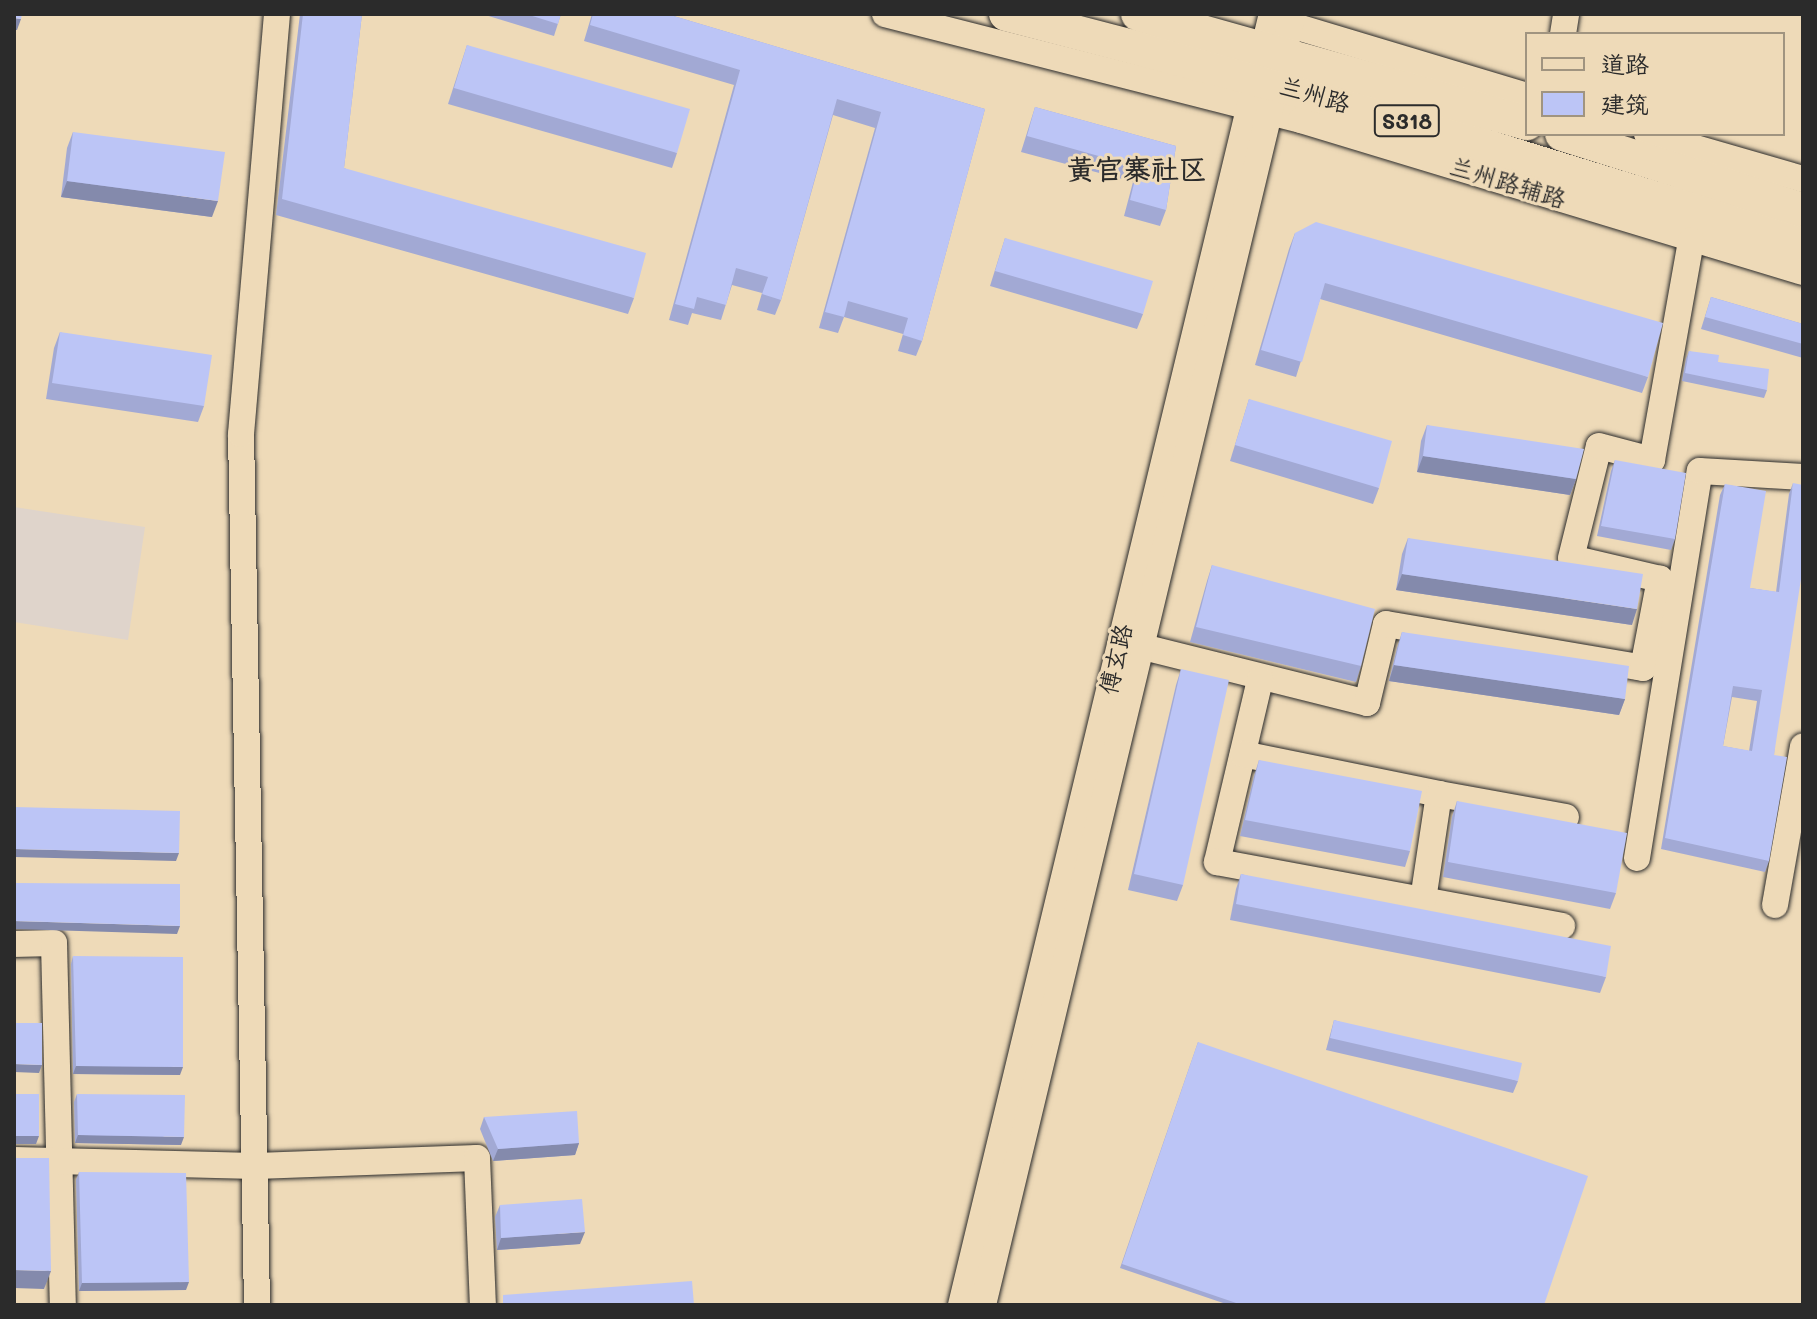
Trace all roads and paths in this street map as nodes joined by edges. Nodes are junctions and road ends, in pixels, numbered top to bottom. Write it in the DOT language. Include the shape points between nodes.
graph roads {
  1 [pos="277,14"];
  2 [pos="885,14"];
  3 [pos="1006,14"];
  4 [pos="1138,14"];
  5 [pos="1270,51"];
  6 [pos="1525,96"];
  7 [pos="1525,122"];
  8 [pos="1568,136"];
  9 [pos="1654,136"];
  10 [pos="1803,179"];
  11 [pos="1803,210"];
  12 [pos="1691,240"];
  13 [pos="1803,244"];
  14 [pos="1803,272"];
  15 [pos="1803,477"];
  16 [pos="1139,646"];
  17 [pos="1260,680"];
  18 [pos="1803,746"];
  19 [pos="1243,754"];
  20 [pos="1439,794"];
  21 [pos="1566,817"];
  22 [pos="1637,858"];
  23 [pos="1423,900"];
  24 [pos="1775,905"];
  25 [pos="1562,926"];
  26 [pos="14,944"];
  27 [pos="14,1160"];
  28 [pos="60,1160"];
  29 [pos="256,1166"];
  30 [pos="63,1305"];
  31 [pos="257,1305"];
  32 [pos="483,1305"];
  33 [pos="961,1305"];
  34 [pos="983,1305"];
  1 -- 29 [label="street" via="241,434"];
  2 -- 5 [label="street, 兰州路辅路"];
  3 -- 5 [label="main road, 兰州路 / S318"];
  4 -- 5 [label="main road, 兰州路 / S318"];
  5 -- 6 [label="street, 兰州路辅路"];
  5 -- 7 [label="main road, 兰州路 / S318"];
  5 -- 12 [label="street, 兰州路辅路"];
  5 -- 13 [label="main road, 兰州路 / S318"];
  5 -- 16 [label="street, 傅玄路"];
  5 -- 33 [label="street, 傅玄路"];
  8 -- 11 [label="main road"];
  9 -- 10 [label="street"];
  12 -- 14 [label="street, 兰州路辅路"];
  12 -- 17 [label="street" via="1652,460 1599,446 1571,558 1660,579 1643,668 1386,624 1367,703"];
  15 -- 22 [label="street" via="1700,471"];
  16 -- 17 [label="street"];
  16 -- 34 [label="street, 傅玄路"];
  17 -- 19 [label="street"];
  18 -- 24 [label="street"];
  19 -- 20 [label="street"];
  19 -- 23 [label="street" via="1217,862"];
  20 -- 21 [label="street"];
  20 -- 23 [label="street"];
  23 -- 25 [label="street"];
  26 -- 28 [label="street" via="54,943"];
  27 -- 28 [label="street"];
  28 -- 29 [label="street"];
  28 -- 30 [label="street"];
  29 -- 31 [label="street"];
  29 -- 32 [label="street" via="477,1158"];
}
